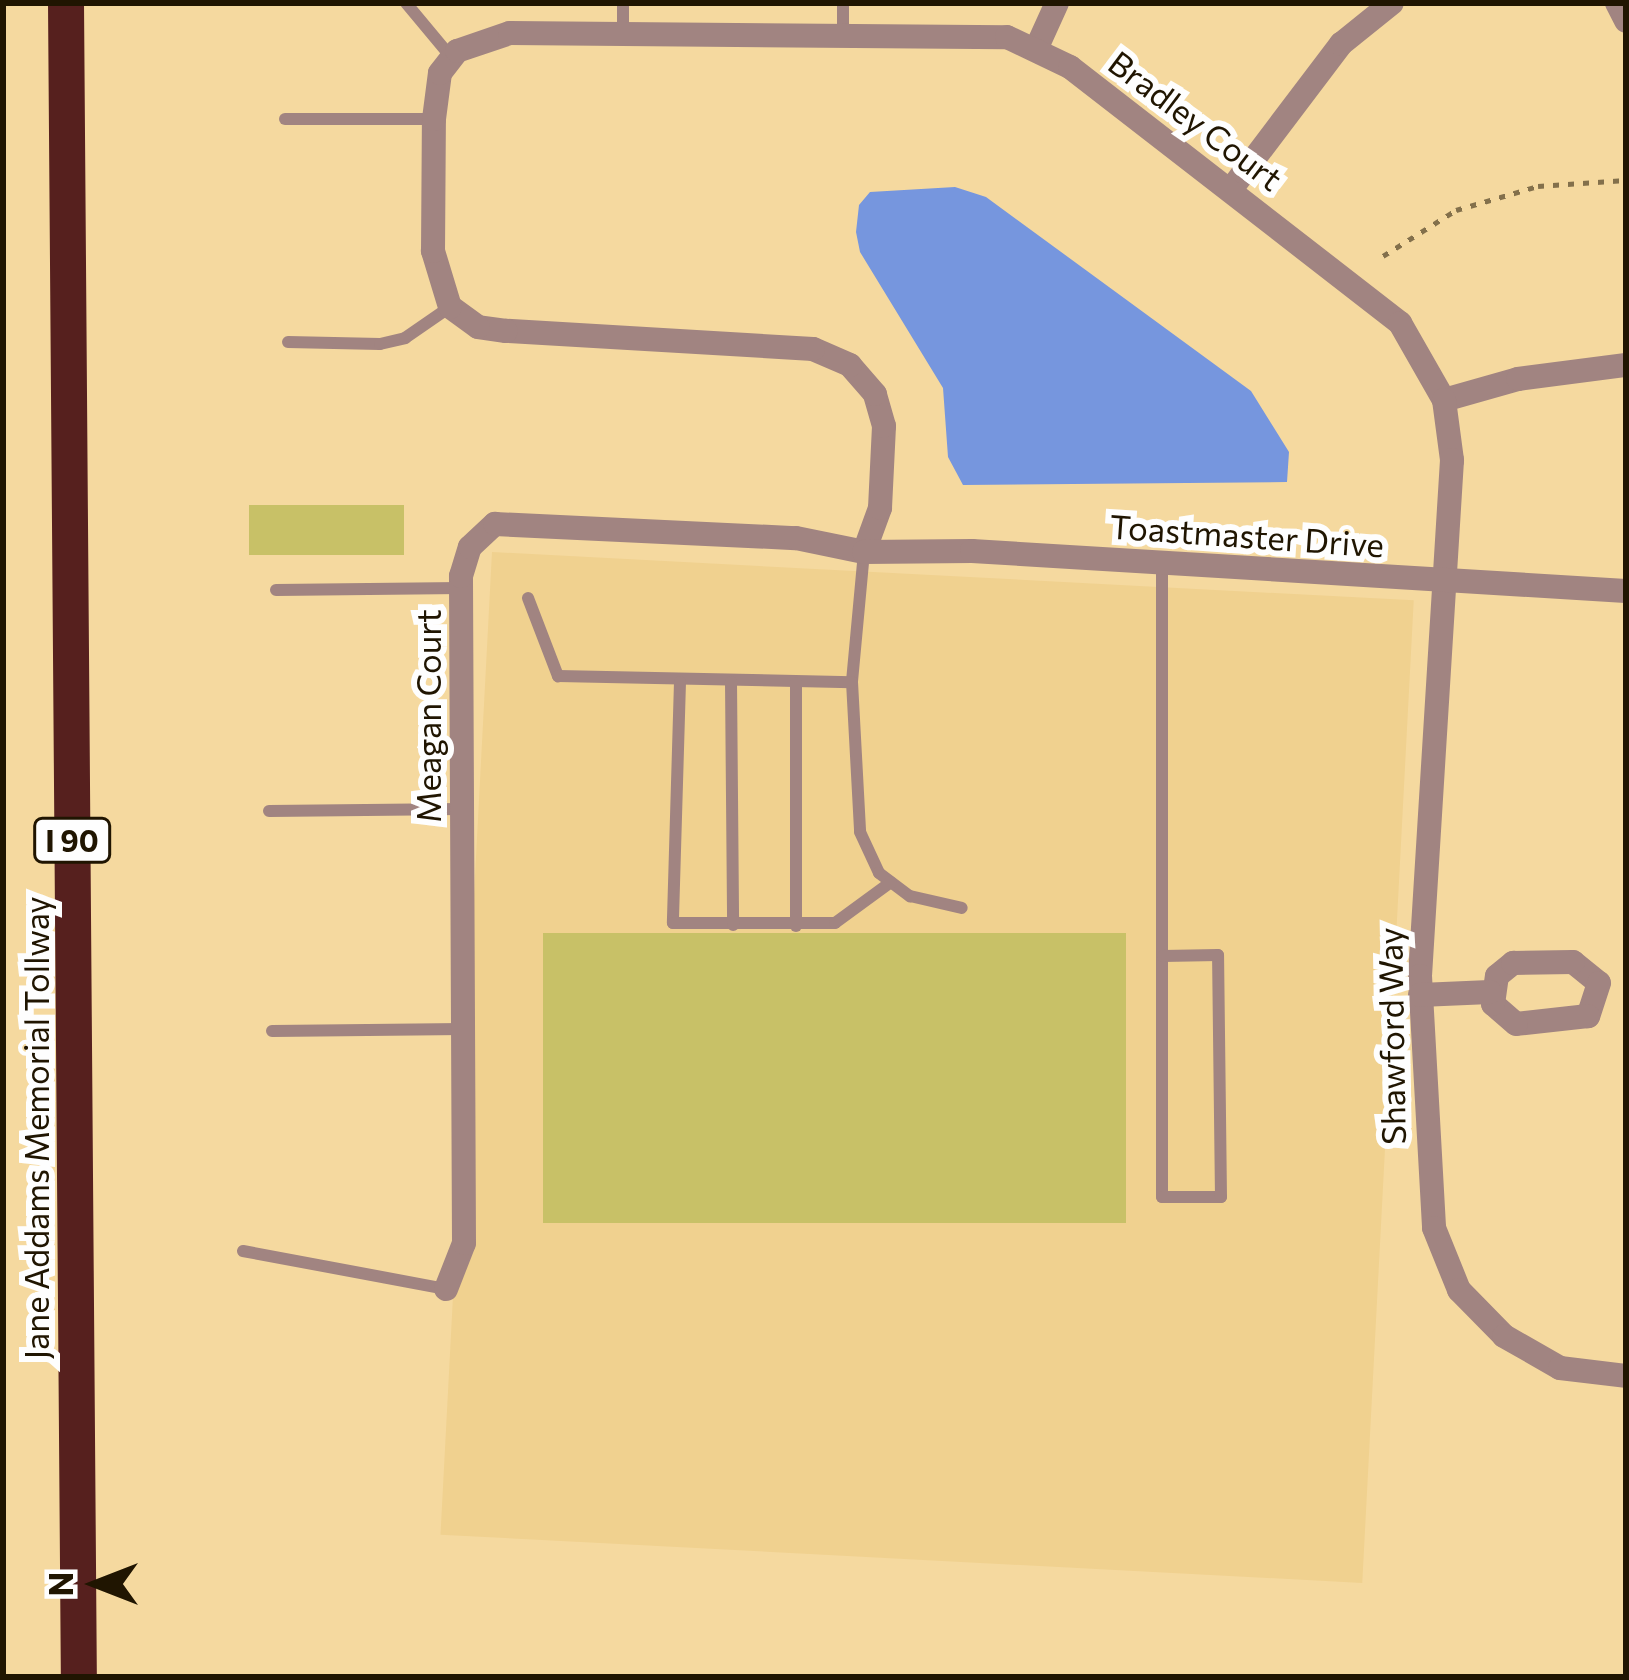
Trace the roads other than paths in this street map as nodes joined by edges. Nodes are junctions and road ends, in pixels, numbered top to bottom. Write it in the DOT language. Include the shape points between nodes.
graph roads {
  1 [pos="66,3"];
  2 [pos="406,3"];
  3 [pos="623,3"];
  4 [pos="843,3"];
  5 [pos="1057,3"];
  6 [pos="1392,3"];
  7 [pos="1617,3"];
  8 [pos="1626,21"];
  9 [pos="623,34"];
  10 [pos="843,34"];
  11 [pos="1037,47"];
  12 [pos="451,57"];
  13 [pos="285,119"];
  14 [pos="434,119"];
  15 [pos="1232,188"];
  16 [pos="450,307"];
  17 [pos="288,342"];
  18 [pos="1626,364"];
  19 [pos="1444,400"];
  20 [pos="864,552"];
  21 [pos="1162,562"];
  22 [pos="1442,580"];
  23 [pos="460,588"];
  24 [pos="276,590"];
  25 [pos="1626,590"];
  26 [pos="528,598"];
  27 [pos="680,682"];
  28 [pos="731,682"];
  29 [pos="852,682"];
  30 [pos="796,683"];
  31 [pos="462,809"];
  32 [pos="269,811"];
  33 [pos="891,882"];
  34 [pos="962,908"];
  35 [pos="733,925"];
  36 [pos="796,926"];
  37 [pos="1163,956"];
  38 [pos="1490,992"];
  39 [pos="1420,995"];
  40 [pos="463,1029"];
  41 [pos="272,1031"];
  42 [pos="243,1251"];
  43 [pos="446,1289"];
  44 [pos="1626,1376"];
  45 [pos="79,1677"];
  1 -- 45 [label="highway, Jane Addams Memorial Tollway / I 90"];
  2 -- 12 [label="lane"];
  3 -- 9 [label="lane"];
  4 -- 10 [label="lane"];
  5 -- 11 [label="street"];
  6 -- 15 [label="street" via="1341,44"];
  7 -- 8 [label="street"];
  9 -- 10 [label="street, Bradley Court"];
  9 -- 12 [label="street, Bradley Court" via="492,35"];
  10 -- 11 [label="street, Bradley Court" via="988,34"];
  11 -- 15 [label="street, Bradley Court"];
  12 -- 14 [label="street" via="440,73"];
  13 -- 14 [label="lane"];
  14 -- 16 [label="street" via="434,250"];
  15 -- 19 [label="street, Bradley Court" via="1400,323"];
  16 -- 17 [label="lane" via="405,338 380,344"];
  16 -- 20 [label="street" via="478,327 506,332 813,349 850,364 875,394 884,426 880,508"];
  18 -- 19 [label="street" via="1518,379"];
  19 -- 22 [label="street, Bradley Court" via="1452,460"];
  20 -- 21 [label="street, Toastmaster Drive"];
  20 -- 23 [label="street, Meagan Court" via="796,538 506,521 470,547"];
  20 -- 29 [label="lane"];
  21 -- 22 [label="street, Toastmaster Drive"];
  21 -- 37 [label="lane"];
  22 -- 25 [label="street, Toastmaster Drive"];
  22 -- 39 [label="street, Shawford Way"];
  23 -- 24 [label="lane"];
  23 -- 31 [label="street, Meagan Court"];
  26 -- 27 [label="lane" via="558,676"];
  27 -- 28 [label="lane"];
  27 -- 35 [label="lane" via="673,923"];
  28 -- 30 [label="lane"];
  28 -- 35 [label="lane"];
  29 -- 30 [label="lane"];
  29 -- 33 [label="lane" via="860,832"];
  30 -- 36 [label="lane"];
  31 -- 32 [label="lane"];
  31 -- 40 [label="street, Meagan Court"];
  33 -- 34 [label="lane" via="910,896"];
  33 -- 36 [label="lane" via="835,923"];
  35 -- 36 [label="lane"];
  37 -- 37 [label="lane" via="1162,1197 1220,1197 1218,956"];
  38 -- 39 [label="street"];
  39 -- 44 [label="street, Shawford Way" via="1428,1200 1459,1290 1560,1368"];
  40 -- 41 [label="lane"];
  40 -- 43 [label="street, Meagan Court" via="464,1243"];
  42 -- 43 [label="lane"];
}
